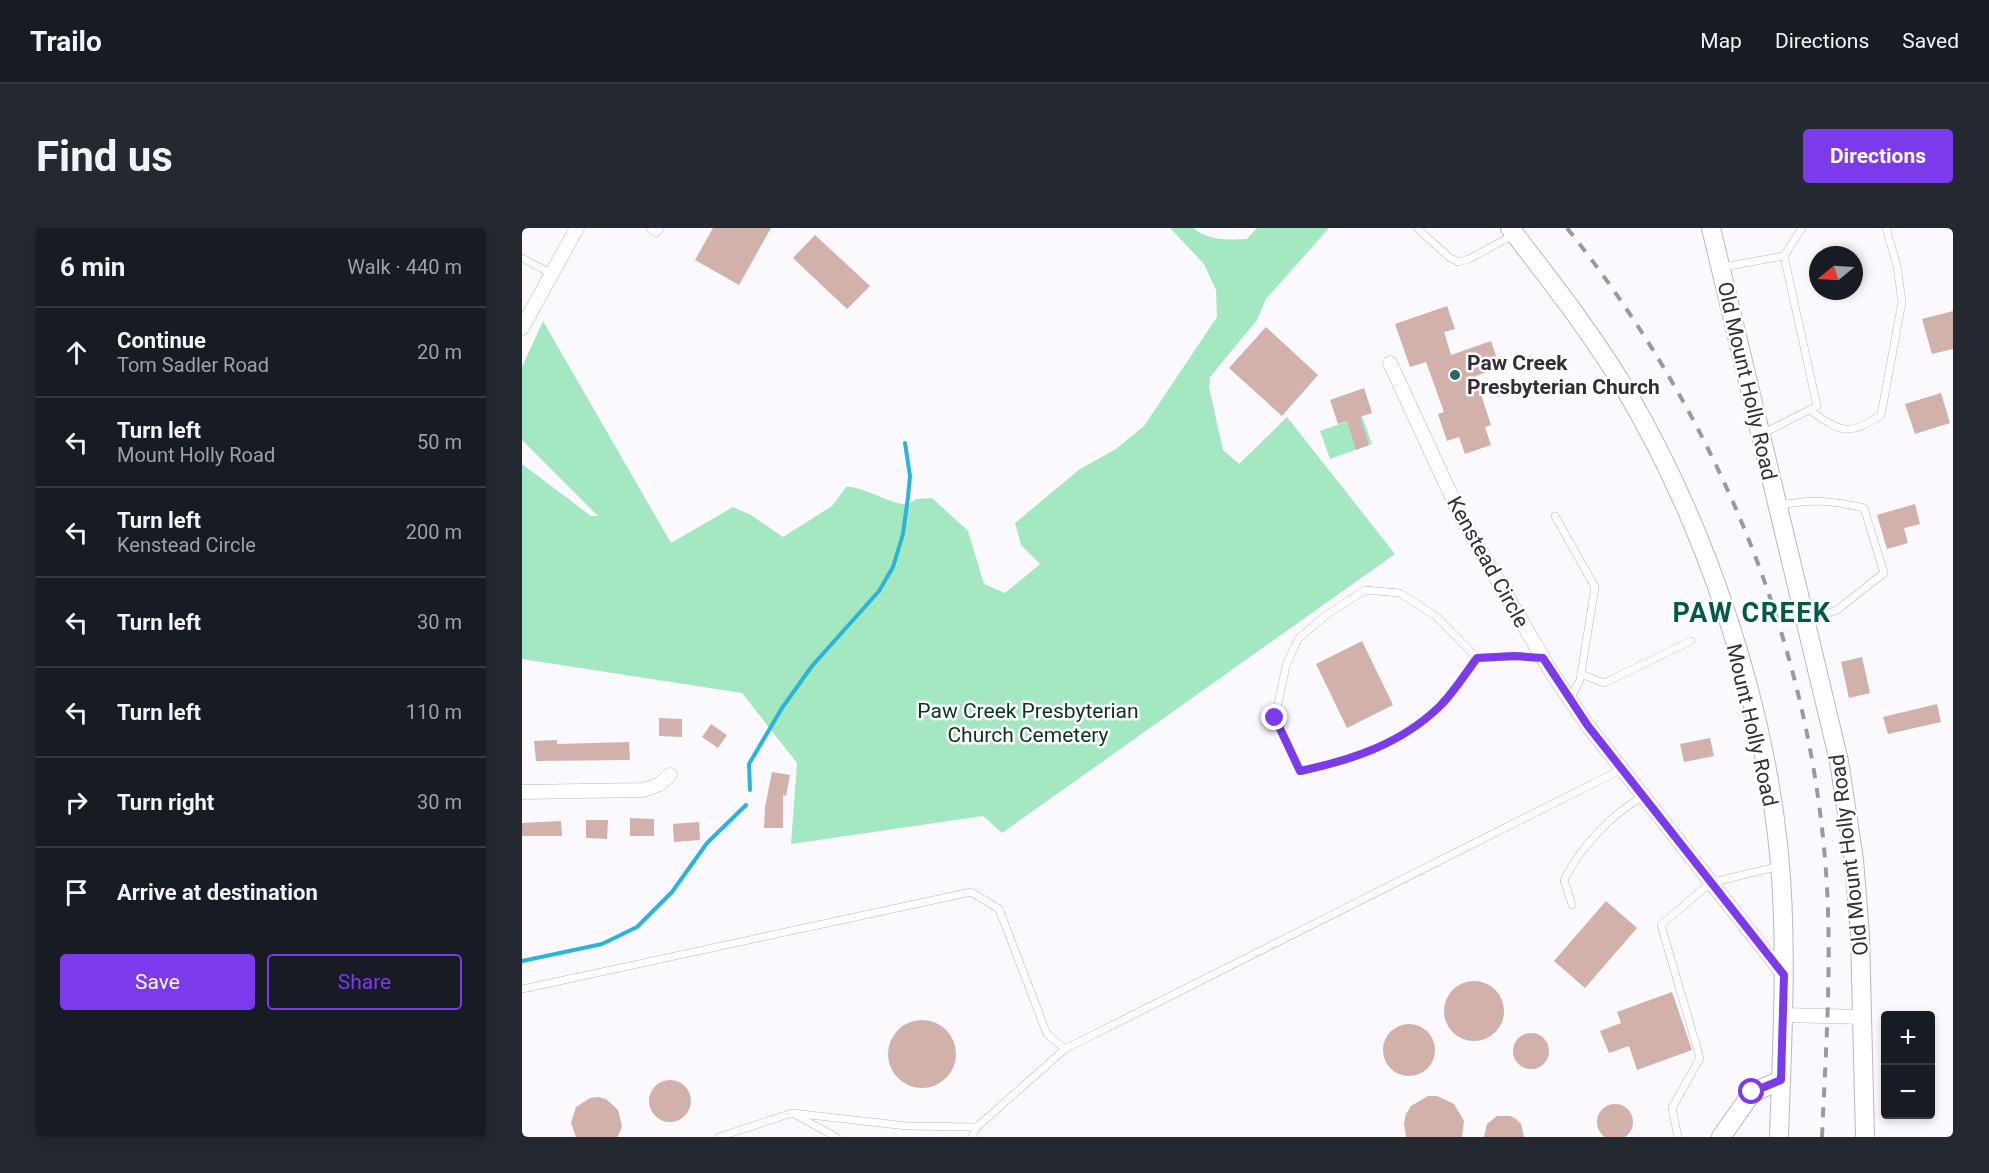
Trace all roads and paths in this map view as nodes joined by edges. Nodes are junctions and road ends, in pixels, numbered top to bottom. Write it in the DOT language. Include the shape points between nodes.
graph roads {
  1 [pos="577,228"];
  2 [pos="650,228"];
  3 [pos="660,228"];
  4 [pos="1417,228"];
  5 [pos="1712,228"];
  6 [pos="1802,228"];
  7 [pos="1886,228"];
  8 [pos="1512,231"];
  9 [pos="1784,256"];
  10 [pos="522,258"];
  11 [pos="1720,267"];
  12 [pos="552,274"];
  13 [pos="522,328"];
  14 [pos="1390,363"];
  15 [pos="1811,411"];
  16 [pos="1760,435"];
  17 [pos="1777,506"];
  18 [pos="1555,516"];
  19 [pos="1806,621"];
  20 [pos="1692,641"];
  21 [pos="1477,658"];
  22 [pos="1543,658"];
  23 [pos="1581,674"];
  24 [pos="1570,700"];
  25 [pos="1622,769"];
  26 [pos="670,775"];
  27 [pos="522,792"];
  28 [pos="1644,796"];
  29 [pos="1780,866"];
  30 [pos="1710,883"];
  31 [pos="1572,905"];
  32 [pos="1784,975"];
  33 [pos="522,989"];
  34 [pos="1783,1015"];
  35 [pos="1864,1017"];
  36 [pos="1065,1049"];
  37 [pos="1781,1080"];
  38 [pos="792,1113"];
  39 [pos="977,1127"];
  40 [pos="719,1137"];
  41 [pos="836,1137"];
  42 [pos="972,1137"];
  43 [pos="1678,1137"];
  44 [pos="1721,1137"];
  45 [pos="1779,1137"];
  46 [pos="1865,1137"];
  1 -- 12 [label="street"];
  2 -- 3 [label="lane" via="656,233"];
  4 -- 8 [label="lane" via="1458,262"];
  5 -- 11 [label="street, Old Mount Holly Road"];
  6 -- 9 [label="lane"];
  7 -- 15 [label="lane" via="1902,302 1881,415 1859,429 1838,430"];
  8 -- 29 [label="street, Mount Holly Road" via="1566,300 1623,386 1668,471 1700,546 1747,686 1765,765"];
  9 -- 11 [label="lane"];
  9 -- 15 [label="lane" via="1817,406"];
  10 -- 12 [label="lane"];
  11 -- 16 [label="street, Old Mount Holly Road"];
  12 -- 13 [label="street"];
  14 -- 22 [label="street, Kenstead Circle" via="1463,521"];
  15 -- 16 [label="lane"];
  16 -- 17 [label="street, Old Mount Holly Road"];
  17 -- 19 [label="street, Old Mount Holly Road"];
  17 -- 19 [label="lane" via="1828,500 1864,508 1884,573 1837,610"];
  18 -- 23 [label="lane" via="1595,587"];
  19 -- 35 [label="street, Old Mount Holly Road" via="1848,813"];
  20 -- 23 [label="lane" via="1604,683"];
  21 -- 21 [label="lane" via="1442,704 1413,730 1348,761 1300,771 1275,718 1286,666 1298,639 1324,616 1365,590 1400,593 1437,617"];
  21 -- 22 [label="lane"];
  22 -- 24 [label="street, Kenstead Circle"];
  23 -- 24 [label="lane"];
  24 -- 25 [label="street, Kenstead Circle"];
  25 -- 28 [label="street, Kenstead Circle"];
  25 -- 36 [label="lane"];
  26 -- 27 [label="street" via="660,784 643,790"];
  28 -- 30 [label="street, Kenstead Circle"];
  28 -- 31 [label="lane" via="1628,805 1572,864 1564,880"];
  29 -- 30 [label="lane"];
  29 -- 32 [label="street, Mount Holly Road"];
  30 -- 32 [label="street, Kenstead Circle"];
  30 -- 43 [label="lane" via="1660,925 1701,1058 1672,1108"];
  32 -- 34 [label="street, Mount Holly Road"];
  33 -- 36 [label="lane" via="971,892 999,909 1047,1034"];
  34 -- 35 [label="street"];
  34 -- 37 [label="street, Mount Holly Road"];
  35 -- 46 [label="street, Old Mount Holly Road"];
  36 -- 39 [label="lane"];
  37 -- 44 [label="street" via="1752,1092"];
  37 -- 45 [label="street, Mount Holly Road"];
  38 -- 39 [label="lane" via="907,1126"];
  38 -- 40 [label="lane"];
  38 -- 41 [label="lane"];
  39 -- 42 [label="lane"];
}
